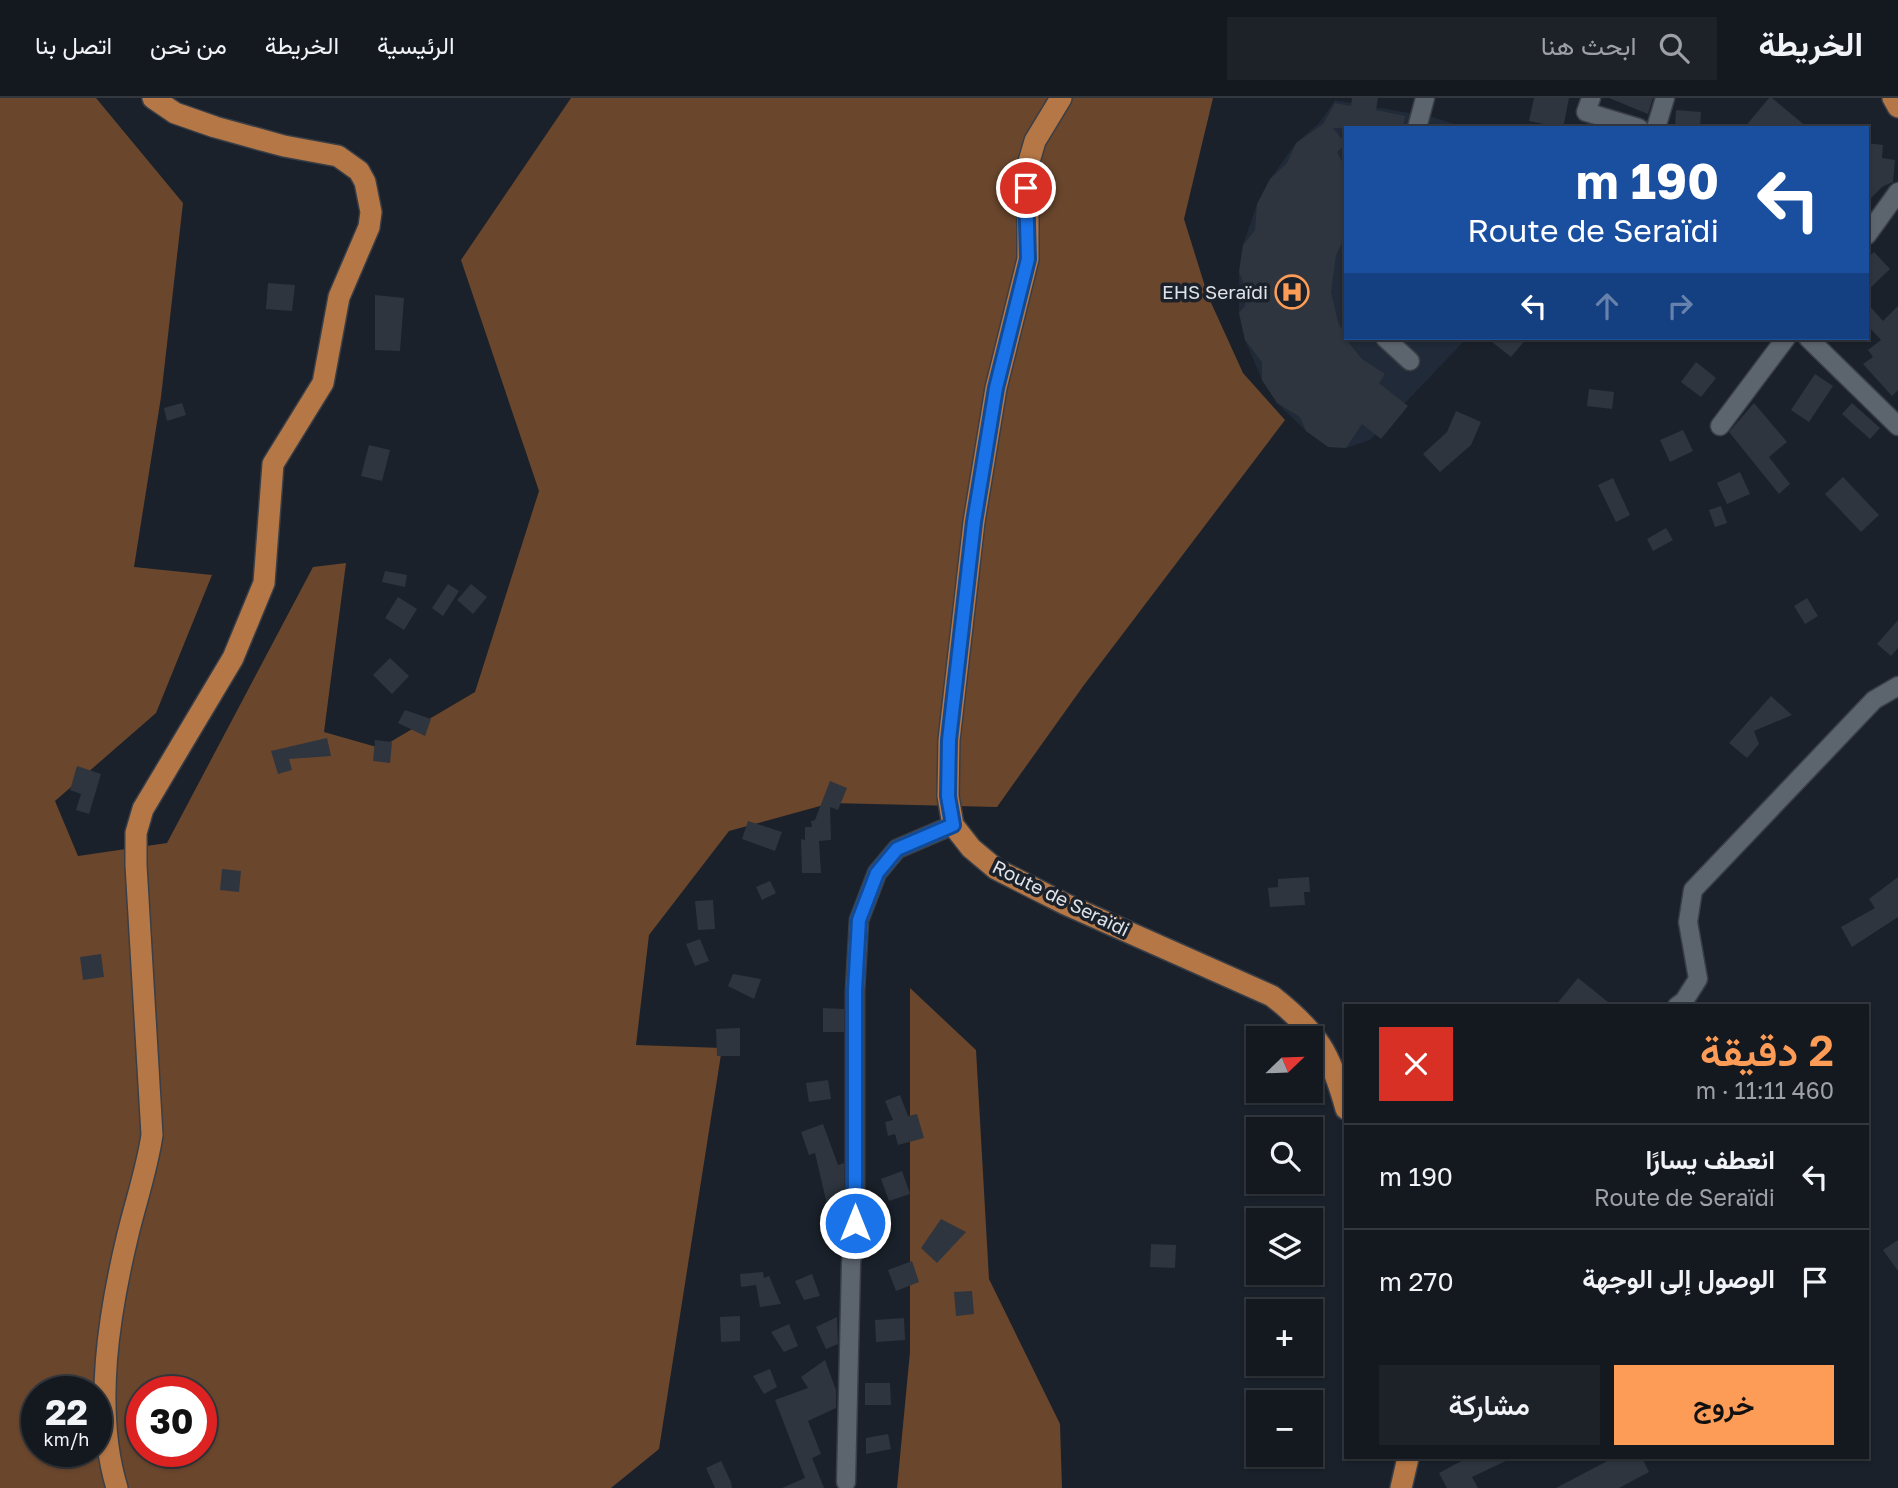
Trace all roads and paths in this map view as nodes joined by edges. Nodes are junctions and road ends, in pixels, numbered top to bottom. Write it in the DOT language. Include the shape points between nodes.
graph roads {
  1 [pos="153,98"];
  2 [pos="1062,98"];
  3 [pos="1665,98"];
  4 [pos="1893,98"];
  5 [pos="1423,102"];
  6 [pos="1898,107"];
  7 [pos="1586,112"];
  8 [pos="1417,126"];
  9 [pos="1632,126"];
  10 [pos="1657,126"];
  11 [pos="1898,192"];
  12 [pos="1869,232"];
  13 [pos="1387,340"];
  14 [pos="1784,340"];
  15 [pos="1810,340"];
  16 [pos="1410,361"];
  17 [pos="1720,426"];
  18 [pos="1898,426"];
  19 [pos="1898,685"];
  20 [pos="953,825"];
  21 [pos="1680,1004"];
  22 [pos="1344,1103"];
  23 [pos="1408,1459"];
  24 [pos="846,1482"];
  25 [pos="117,1488"];
  26 [pos="1401,1488"];
  1 -- 25 [label="main road" via="175,113 215,127 338,156 359,171 371,212 339,297 323,383 273,464 266,571 260,594 233,658 139,821 136,865 152,1135 114,1300 106,1383 108,1441"];
  2 -- 20 [label="main road" via="1035,141 1028,165 1028,259 996,388 974,522 949,740 948,796"];
  3 -- 10 [label="street"];
  4 -- 6 [label="main road"];
  5 -- 8 [label="street"];
  7 -- 9 [label="street"];
  11 -- 12 [label="street"];
  13 -- 16 [label="street"];
  14 -- 17 [label="street"];
  15 -- 18 [label="street"];
  19 -- 21 [label="street" via="1874,700 1693,890 1688,922 1698,979"];
  20 -- 22 [label="main road, Route de Seraïdi" via="996,869 1272,996 1318,1038"];
  20 -- 24 [label="street" via="897,849 877,873 859,920"];
  23 -- 26 [label="main road"];
}
